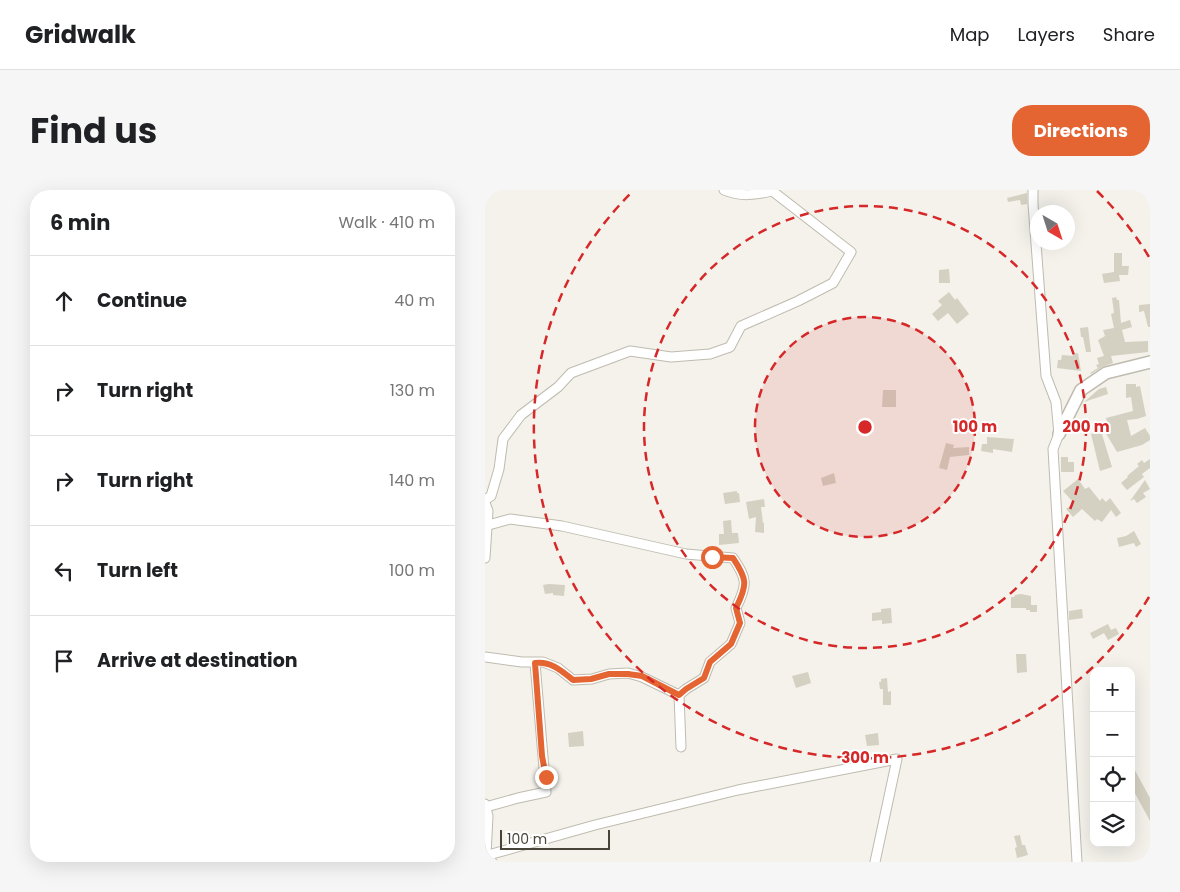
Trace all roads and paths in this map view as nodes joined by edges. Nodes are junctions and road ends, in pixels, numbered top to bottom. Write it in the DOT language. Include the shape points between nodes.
graph roads {
  1 [pos="724,190"];
  2 [pos="1033,190"];
  3 [pos="772,191"];
  4 [pos="1150,362"];
  5 [pos="1059,434"];
  6 [pos="485,501"];
  7 [pos="486,526"];
  8 [pos="485,558"];
  9 [pos="485,657"];
  10 [pos="535,663"];
  11 [pos="679,695"];
  12 [pos="681,747"];
  13 [pos="485,805"];
  14 [pos="488,858"];
  15 [pos="875,862"];
  16 [pos="1077,862"];
  1 -- 3 [label="street" via="738,195"];
  2 -- 5 [label="street" via="1046,376 1056,402"];
  3 -- 6 [label="street" via="851,252 833,283 741,326 730,347 710,354 671,357 630,351 571,373 521,415 503,439 499,469 491,496"];
  4 -- 5 [label="street" via="1106,373 1081,390"];
  5 -- 16 [label="street" via="1053,449"];
  6 -- 7 [label="street" via="488,511"];
  7 -- 8 [label="street"];
  7 -- 11 [label="street" via="509,519 518,520 562,526 686,554 733,558 744,574 744,592 736,608 740,623 731,644 710,662 704,678"];
  9 -- 10 [label="street"];
  10 -- 11 [label="street" via="543,662 558,668 573,680 609,674 642,676"];
  10 -- 13 [label="street" via="546,792"];
  11 -- 12 [label="street"];
  13 -- 14 [label="street"];
  14 -- 15 [label="street" via="595,826 738,790 897,759"];
}
